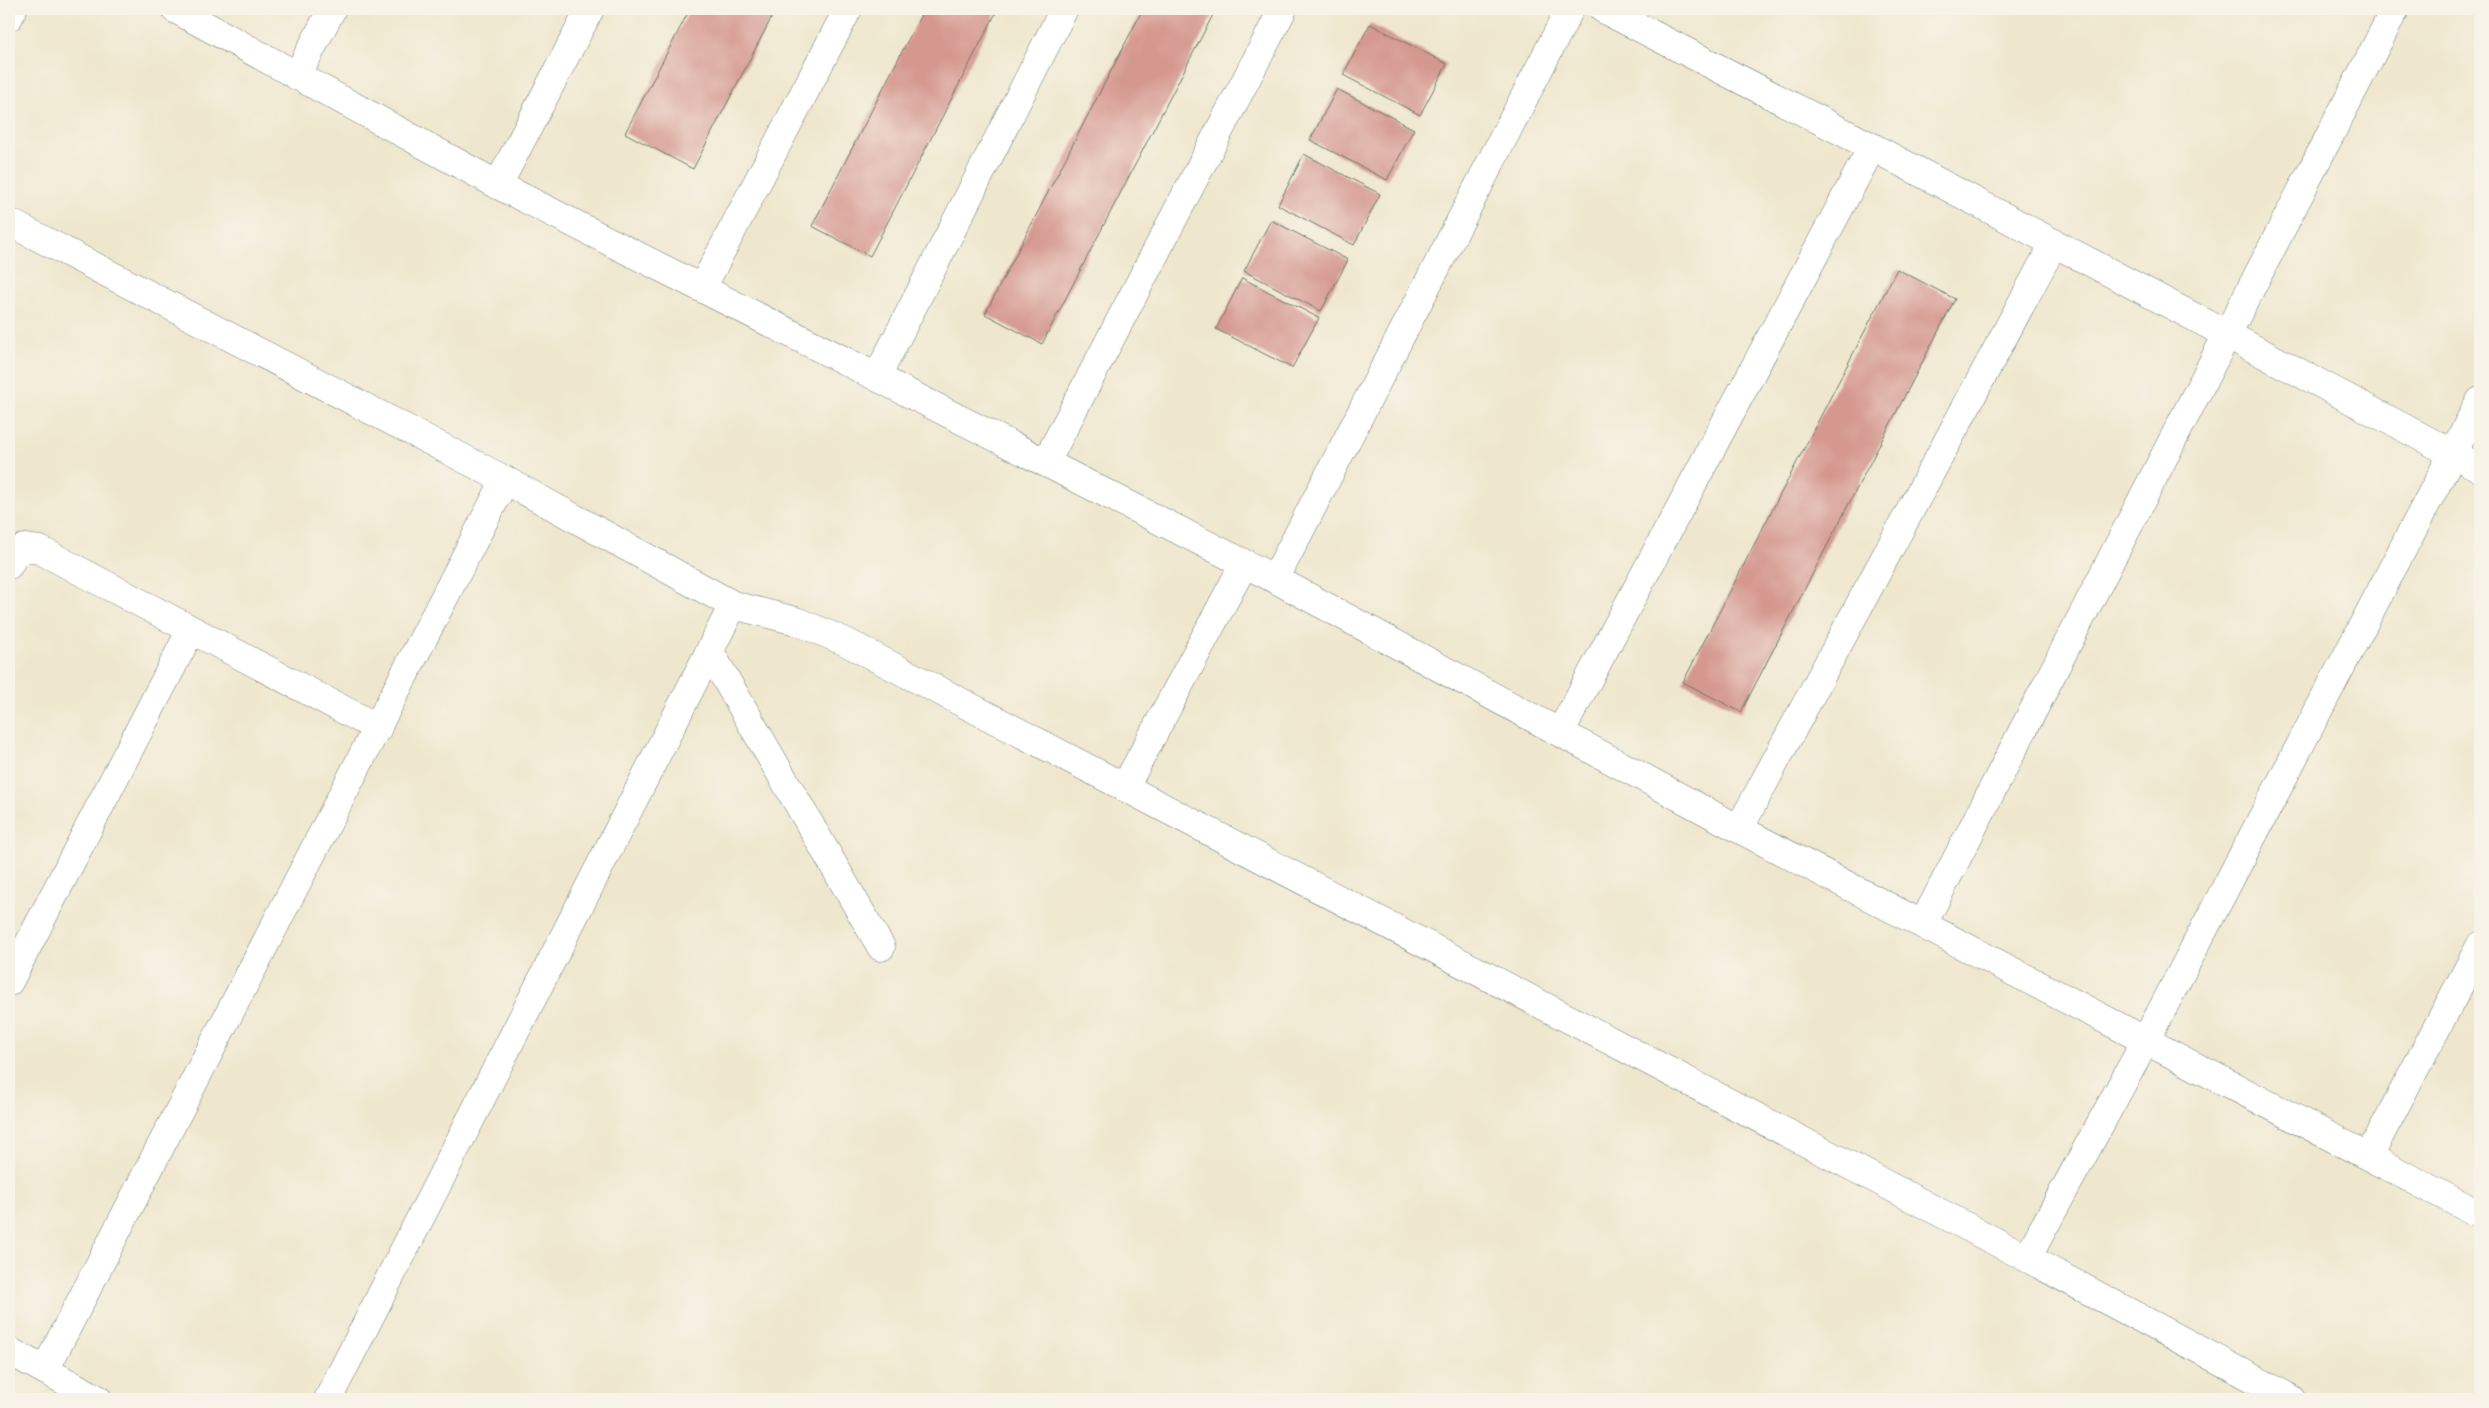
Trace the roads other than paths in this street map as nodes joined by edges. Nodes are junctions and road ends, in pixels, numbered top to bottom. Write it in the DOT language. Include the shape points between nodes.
graph roads {
  1 [pos="13,9"];
  2 [pos="175,9"];
  3 [pos="332,9"];
  4 [pos="590,9"];
  5 [pos="848,9"];
  6 [pos="1064,9"];
  7 [pos="1282,9"];
  8 [pos="1570,9"];
  9 [pos="1603,9"];
  10 [pos="2395,9"];
  11 [pos="9,17"];
  12 [pos="297,76"];
  13 [pos="1872,147"];
  14 [pos="498,185"];
  15 [pos="9,222"];
  16 [pos="2054,243"];
  17 [pos="702,288"];
  18 [pos="2227,334"];
  19 [pos="878,377"];
  20 [pos="2480,401"];
  21 [pos="2453,454"];
  22 [pos="1046,462"];
  23 [pos="2480,468"];
  24 [pos="505,480"];
  25 [pos="1244,564"];
  26 [pos="9,565"];
  27 [pos="1276,579"];
  28 [pos="733,605"];
  29 [pos="191,630"];
  30 [pos="710,652"];
  31 [pos="378,728"];
  32 [pos="1560,733"];
  33 [pos="1124,788"];
  34 [pos="1739,829"];
  35 [pos="1923,924"];
  36 [pos="2480,946"];
  37 [pos="881,947"];
  38 [pos="9,982"];
  39 [pos="2145,1042"];
  40 [pos="2369,1156"];
  41 [pos="2473,1211"];
  42 [pos="2027,1258"];
  43 [pos="9,1351"];
  44 [pos="45,1370"];
  45 [pos="98,1399"];
  46 [pos="328,1399"];
  47 [pos="2292,1399"];
  1 -- 11 [label="street"];
  2 -- 12 [label="street"];
  3 -- 12 [label="street"];
  4 -- 14 [label="street"];
  5 -- 17 [label="street"];
  6 -- 19 [label="street"];
  7 -- 22 [label="street"];
  8 -- 27 [label="street"];
  9 -- 13 [label="street"];
  10 -- 18 [label="street"];
  12 -- 14 [label="street"];
  13 -- 16 [label="street"];
  13 -- 32 [label="street"];
  14 -- 17 [label="street"];
  15 -- 24 [label="street"];
  16 -- 18 [label="street"];
  16 -- 34 [label="street"];
  17 -- 19 [label="street"];
  18 -- 21 [label="street"];
  18 -- 35 [label="street"];
  19 -- 22 [label="street"];
  20 -- 21 [label="street"];
  21 -- 23 [label="street"];
  21 -- 39 [label="street"];
  22 -- 25 [label="street"];
  24 -- 28 [label="street"];
  24 -- 31 [label="street"];
  25 -- 27 [label="street"];
  25 -- 33 [label="street"];
  26 -- 29 [label="street" via="24,548 40,550"];
  27 -- 32 [label="street"];
  28 -- 30 [label="street"];
  28 -- 33 [label="street" via="796,621 846,642"];
  29 -- 31 [label="street"];
  29 -- 38 [label="street"];
  30 -- 37 [label="street"];
  30 -- 46 [label="street"];
  31 -- 44 [label="street"];
  32 -- 34 [label="street"];
  33 -- 42 [label="street"];
  34 -- 35 [label="street"];
  35 -- 39 [label="street"];
  36 -- 40 [label="street"];
  39 -- 40 [label="street"];
  39 -- 42 [label="street"];
  40 -- 41 [label="street"];
  42 -- 47 [label="street"];
  43 -- 44 [label="street"];
  44 -- 45 [label="street"];
}
